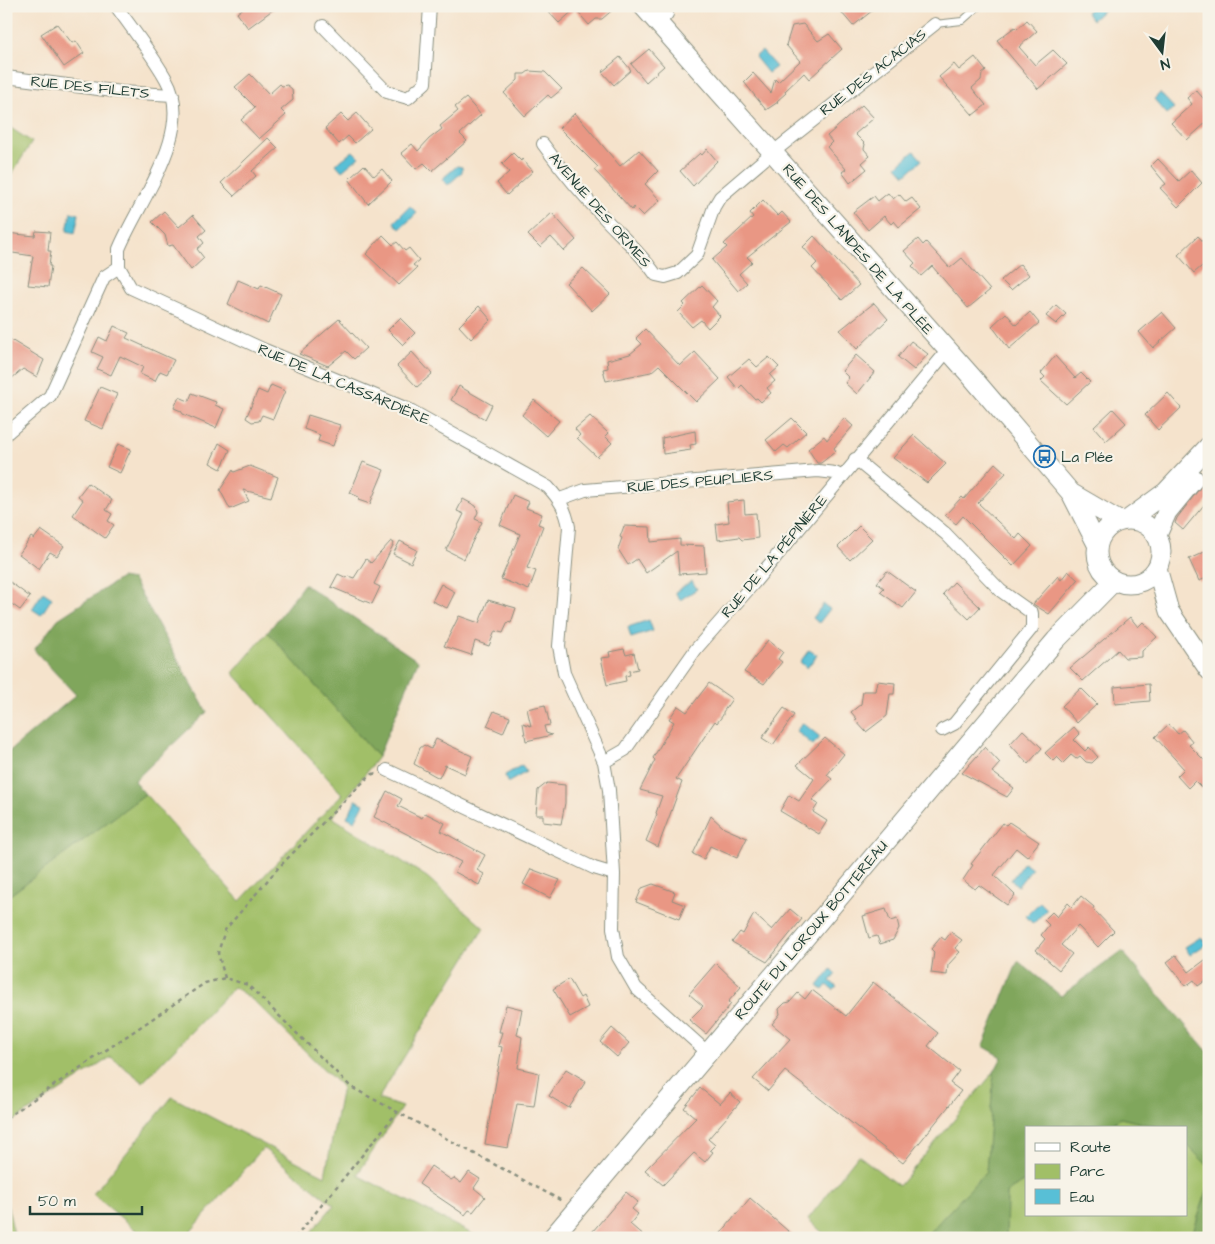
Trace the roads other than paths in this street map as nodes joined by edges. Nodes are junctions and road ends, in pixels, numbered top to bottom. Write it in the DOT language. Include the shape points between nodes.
graph roads {
  1 [pos="116,6"];
  2 [pos="430,6"];
  3 [pos="643,6"];
  4 [pos="668,6"];
  5 [pos="979,6"];
  6 [pos="658,24"];
  7 [pos="935,24"];
  8 [pos="323,26"];
  9 [pos="6,77"];
  10 [pos="173,95"];
  11 [pos="544,144"];
  12 [pos="773,152"];
  13 [pos="119,268"];
  14 [pos="948,350"];
  15 [pos="6,434"];
  16 [pos="1209,446"];
  17 [pos="855,459"];
  18 [pos="1209,462"];
  19 [pos="841,476"];
  20 [pos="1071,493"];
  21 [pos="560,499"];
  22 [pos="1124,520"];
  23 [pos="1157,535"];
  24 [pos="1097,544"];
  25 [pos="1157,568"];
  26 [pos="1108,577"];
  27 [pos="1136,583"];
  28 [pos="1170,611"];
  29 [pos="1209,670"];
  30 [pos="942,730"];
  31 [pos="604,762"];
  32 [pos="387,770"];
  33 [pos="614,874"];
  34 [pos="707,1052"];
  35 [pos="552,1238"];
  1 -- 10 [label="street" via="167,80"];
  2 -- 8 [label="street" via="425,82 408,98 387,92"];
  3 -- 6 [label="main road, RUE DES LANDES DE LA PLÉE"];
  4 -- 6 [label="street" via="667,14"];
  5 -- 7 [label="lane, RUE DES ACACIAS" via="962,21"];
  6 -- 12 [label="main road, RUE DES LANDES DE LA PLÉE"];
  7 -- 12 [label="street, RUE DES ACACIAS"];
  9 -- 10 [label="street, RUE DES FILETS" via="121,92"];
  10 -- 13 [label="street" via="176,117 172,142 122,241"];
  11 -- 12 [label="street, AVENUE DES ORMES" via="556,162 656,275 665,277 678,273 697,255 720,197"];
  12 -- 14 [label="main road, RUE DES LANDES DE LA PLÉE"];
  13 -- 15 [label="street" via="104,276 50,396"];
  13 -- 21 [label="street, RUE DE LA CASSARDIÈRE" via="132,288 143,295 410,410 548,487"];
  14 -- 17 [label="street, RUE DE LA PÉPINIÈRE"];
  14 -- 20 [label="main road, RUE DES LANDES DE LA PLÉE"];
  16 -- 22 [label="main road" via="1166,492"];
  17 -- 19 [label="street, RUE DE LA PÉPINIÈRE"];
  17 -- 30 [label="street" via="946,534 1001,591 1032,613 1032,628 954,724"];
  18 -- 23 [label="main road" via="1167,512"];
  19 -- 21 [label="street, RUE DES PEUPLIERS" via="818,471 585,490"];
  19 -- 31 [label="street, RUE DE LA PÉPINIÈRE" via="696,649 625,750"];
  20 -- 22 [label="main road, RUE DES LANDES DE LA PLÉE"];
  20 -- 24 [label="main road, RUE DES LANDES DE LA PLÉE"];
  21 -- 31 [label="street" via="569,528 559,646 564,673"];
  22 -- 23 [label="main road" via="1140,521"];
  22 -- 24 [label="main road" via="1106,530"];
  23 -- 25 [label="main road" via="1161,552"];
  24 -- 26 [label="main road" via="1098,564"];
  25 -- 27 [label="main road" via="1150,578"];
  25 -- 28 [label="main road"];
  26 -- 27 [label="main road" via="1126,585"];
  26 -- 34 [label="main road, ROUTE DU LOROUX BOTTEREAU"];
  27 -- 28 [label="main road"];
  28 -- 29 [label="main road"];
  31 -- 33 [label="street"];
  32 -- 33 [label="street" via="594,868"];
  33 -- 34 [label="street" via="613,928 618,957 626,973 636,988"];
  34 -- 35 [label="main road, ROUTE DU LOROUX BOTTEREAU"];
}
